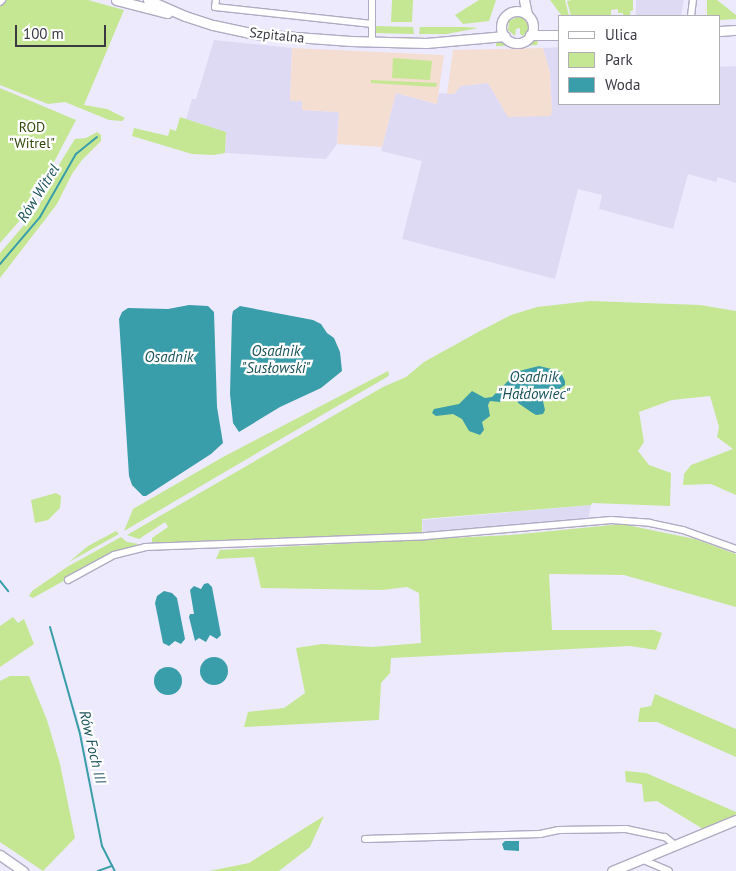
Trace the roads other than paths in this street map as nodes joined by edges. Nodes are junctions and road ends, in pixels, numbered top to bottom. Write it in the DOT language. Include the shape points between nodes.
graph roads {
  1 [pos="116,0"];
  2 [pos="148,0"];
  3 [pos="216,0"];
  4 [pos="372,0"];
  5 [pos="518,0"];
  6 [pos="524,0"];
  7 [pos="694,0"];
  8 [pos="137,3"];
  9 [pos="511,12"];
  10 [pos="527,14"];
  11 [pos="691,15"];
  12 [pos="184,16"];
  13 [pos="502,23"];
  14 [pos="532,23"];
  15 [pos="372,24"];
  16 [pos="736,30"];
  17 [pos="721,31"];
  18 [pos="530,35"];
  19 [pos="558,35"];
  20 [pos="505,36"];
  21 [pos="476,38"];
  22 [pos="372,42"];
  23 [pos="736,549"];
  24 [pos="68,580"];
  25 [pos="736,820"];
  26 [pos="365,838"];
  27 [pos="675,845"];
  28 [pos="0,855"];
  29 [pos="641,859"];
  30 [pos="23,871"];
  31 [pos="612,871"];
  32 [pos="669,871"];
  1 -- 8 [label="street, Szpitalna"];
  2 -- 12 [label="street, Szpitalna"];
  3 -- 15 [label="street" via="215,7"];
  4 -- 15 [label="street"];
  5 -- 9 [label="street"];
  6 -- 10 [label="street"];
  7 -- 11 [label="street"];
  8 -- 12 [label="street, Szpitalna"];
  9 -- 10 [label="street"];
  9 -- 13 [label="street"];
  10 -- 14 [label="street"];
  12 -- 22 [label="street, Szpitalna" via="255,34"];
  13 -- 20 [label="street"];
  13 -- 21 [label="street, Szpitalna"];
  14 -- 18 [label="street"];
  14 -- 19 [label="street"];
  15 -- 22 [label="street"];
  16 -- 17 [label="street"];
  18 -- 19 [label="street"];
  18 -- 20 [label="street" via="520,42"];
  20 -- 21 [label="street, Szpitalna"];
  21 -- 22 [label="street, Szpitalna" via="438,43"];
  23 -- 24 [label="street" via="683,530 611,520 426,536 145,548 114,555"];
  25 -- 27 [label="street"];
  26 -- 27 [label="street" via="531,835 559,830 626,829 664,838"];
  27 -- 29 [label="street"];
  28 -- 30 [label="street"];
  29 -- 31 [label="street"];
  29 -- 32 [label="street"];
}
